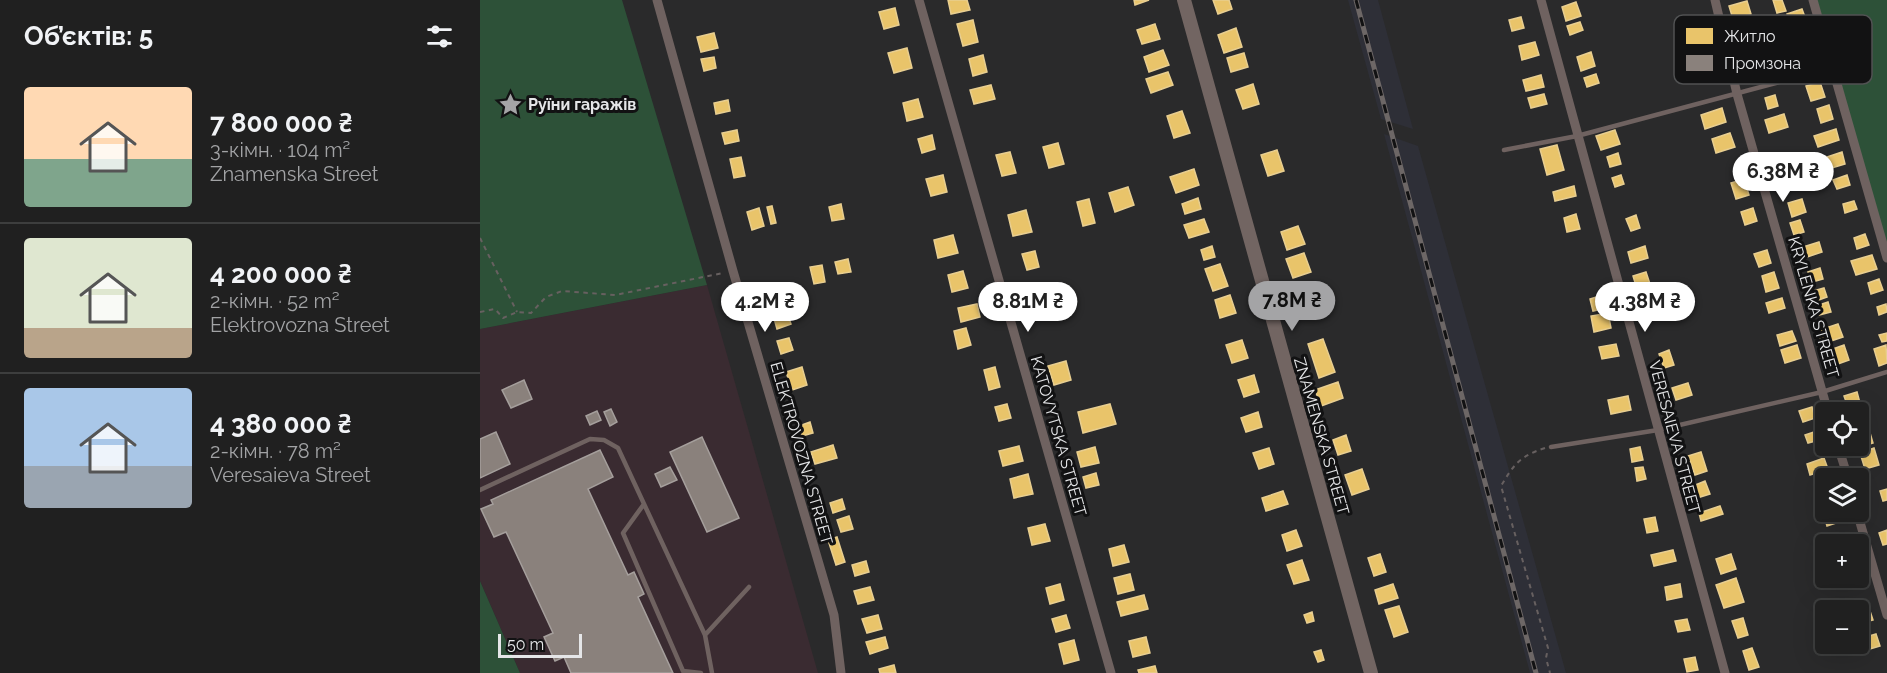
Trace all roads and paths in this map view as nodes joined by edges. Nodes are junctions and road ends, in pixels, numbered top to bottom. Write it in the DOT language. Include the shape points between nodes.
graph roads {
  1 [pos="657,0"];
  2 [pos="919,0"];
  3 [pos="1184,0"];
  4 [pos="1541,0"];
  5 [pos="1715,0"];
  6 [pos="1813,0"];
  7 [pos="1719,15"];
  8 [pos="1817,15"];
  9 [pos="1735,84"];
  10 [pos="1774,84"];
  11 [pos="1837,84"];
  12 [pos="1737,94"];
  13 [pos="1577,136"];
  14 [pos="1504,150"];
  15 [pos="480,238"];
  16 [pos="1887,258"];
  17 [pos="733,271"];
  18 [pos="480,312"];
  19 [pos="517,312"];
  20 [pos="1887,372"];
  21 [pos="1822,392"];
  22 [pos="1825,402"];
  23 [pos="1658,430"];
  24 [pos="1551,447"];
  25 [pos="480,490"];
  26 [pos="644,504"];
  27 [pos="1860,522"];
  28 [pos="749,587"];
  29 [pos="1887,615"];
  30 [pos="705,635"];
  31 [pos="701,673"];
  32 [pos="712,673"];
  33 [pos="841,673"];
  34 [pos="1111,673"];
  35 [pos="1371,673"];
  36 [pos="1550,673"];
  37 [pos="1725,673"];
  1 -- 17 [label="street, ELEKTROVOZNA STREET"];
  2 -- 34 [label="street, KATOVYTSKA STREET"];
  3 -- 35 [label="main road, ZNAMENSKA STREET"];
  4 -- 13 [label="street, VERESAIEVA STREET"];
  5 -- 7 [label="street, KRYLENKA STREET"];
  6 -- 8 [label="street"];
  9 -- 12 [label="street, KRYLENKA STREET"];
  10 -- 12 [label="lane"];
  11 -- 16 [label="street"];
  12 -- 13 [label="lane"];
  12 -- 21 [label="street, KRYLENKA STREET"];
  13 -- 14 [label="lane"];
  13 -- 23 [label="street, VERESAIEVA STREET"];
  15 -- 19 [label="path"];
  17 -- 19 [label="path" via="615,295 562,291 546,297 531,313"];
  17 -- 33 [label="street, ELEKTROVOZNA STREET" via="834,615"];
  18 -- 19 [label="path" via="495,309 503,318"];
  20 -- 21 [label="lane"];
  21 -- 22 [label="street, KRYLENKA STREET"];
  21 -- 23 [label="lane"];
  23 -- 24 [label="lane"];
  23 -- 37 [label="street, VERESAIEVA STREET"];
  24 -- 36 [label="path" via="1514,464 1501,486 1548,648"];
  25 -- 26 [label="lane" via="590,440 604,440 618,448"];
  26 -- 30 [label="lane"];
  26 -- 31 [label="lane" via="623,533 683,671"];
  27 -- 29 [label="street"];
  28 -- 30 [label="lane"];
  30 -- 32 [label="lane"];
}
